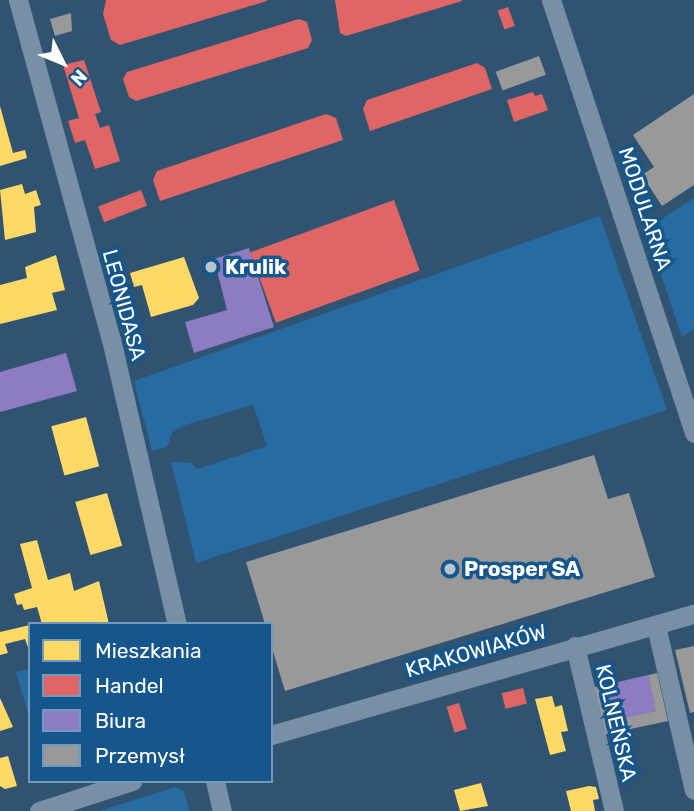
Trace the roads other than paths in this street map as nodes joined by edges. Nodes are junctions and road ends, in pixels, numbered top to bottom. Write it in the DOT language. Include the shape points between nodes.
graph roads {
  1 [pos="18,0"];
  2 [pos="551,0"];
  3 [pos="694,433"];
  4 [pos="694,614"];
  5 [pos="177,622"];
  6 [pos="656,626"];
  7 [pos="575,646"];
  8 [pos="273,734"];
  9 [pos="126,783"];
  10 [pos="215,783"];
  11 [pos="694,790"];
  12 [pos="39,811"];
  13 [pos="222,811"];
  14 [pos="614,811"];
  1 -- 5 [label="street, LEONIDASA" via="111,339"];
  2 -- 3 [label="street, MODULARNA"];
  4 -- 6 [label="street, KRAKOWIAKÓW"];
  6 -- 7 [label="street, KRAKOWIAKÓW"];
  6 -- 11 [label="street"];
  7 -- 8 [label="street, KRAKOWIAKÓW"];
  7 -- 14 [label="street, KOLNEŃSKA"];
  9 -- 12 [label="street"];
  10 -- 13 [label="street"];
}
